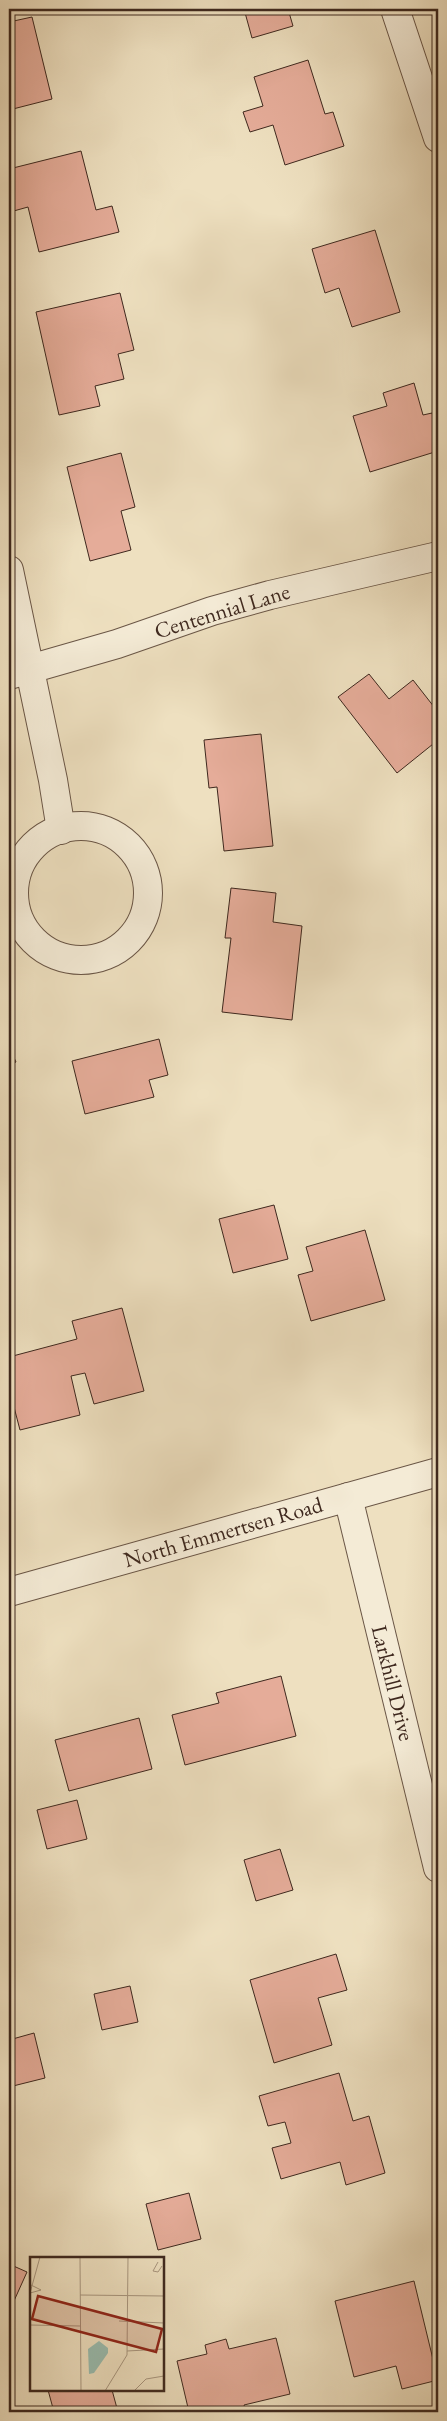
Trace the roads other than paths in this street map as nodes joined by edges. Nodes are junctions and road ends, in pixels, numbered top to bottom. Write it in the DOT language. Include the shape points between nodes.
graph roads {
  1 [pos="396,9"];
  2 [pos="438,138"];
  3 [pos="438,556"];
  4 [pos="9,570"];
  5 [pos="20,672"];
  6 [pos="61,830"];
  7 [pos="438,1472"];
  8 [pos="348,1497"];
  9 [pos="9,1592"];
  10 [pos="438,1868"];
  1 -- 2 [label="street"];
  3 -- 5 [label="street, Centennial Lane" via="262,597"];
  4 -- 5 [label="street"];
  5 -- 6 [label="street" via="54,780"];
  6 -- 6 [label="street" via="70,826 95,827 118,837 134,851 144,869 149,896 138,930 120,949 104,957 89,961 68,960 45,951 17,916 13,892 20,863 42,838"];
  7 -- 8 [label="street, North Emmertsen Road"];
  8 -- 9 [label="street, North Emmertsen Road"];
  8 -- 10 [label="street, Larkhill Drive"];
}
